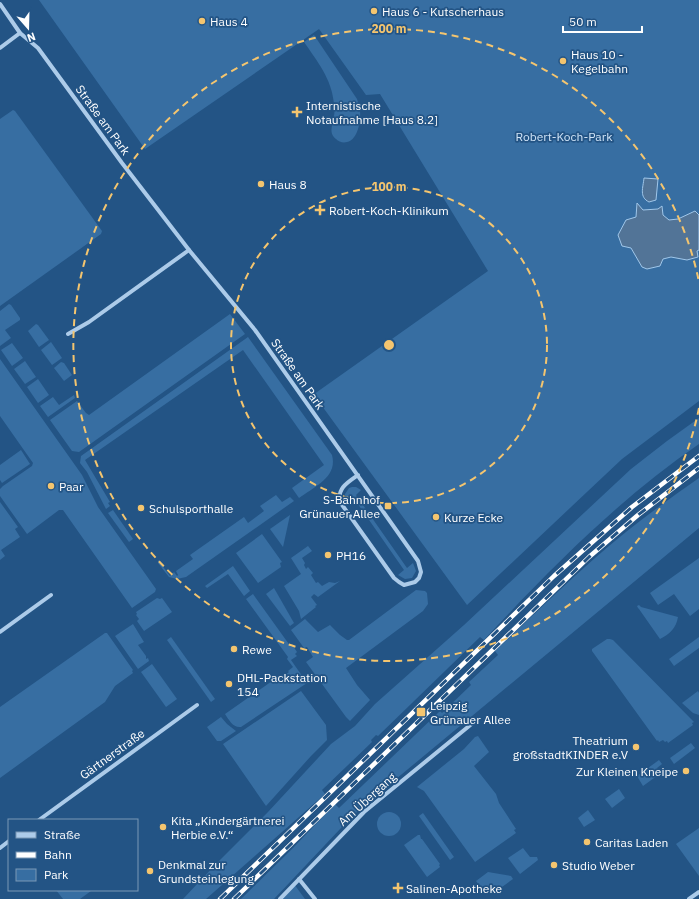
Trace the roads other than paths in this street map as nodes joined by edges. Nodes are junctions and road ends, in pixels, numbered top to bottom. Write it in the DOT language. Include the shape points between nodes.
graph roads {
  1 [pos="0,4"];
  2 [pos="20,33"];
  3 [pos="0,48"];
  4 [pos="189,250"];
  5 [pos="68,334"];
  6 [pos="358,475"];
  7 [pos="51,595"];
  8 [pos="0,632"];
  9 [pos="197,705"];
  10 [pos="474,722"];
  11 [pos="40,819"];
  12 [pos="8,842"];
  13 [pos="0,848"];
  14 [pos="299,879"];
  15 [pos="699,892"];
  16 [pos="280,899"];
  17 [pos="315,899"];
  18 [pos="689,899"];
  1 -- 2 [label="street, Straße am Park"];
  2 -- 3 [label="street"];
  2 -- 4 [label="street, Straße am Park" via="38,48"];
  4 -- 5 [label="street" via="89,322"];
  4 -- 6 [label="street, Straße am Park" via="255,330"];
  6 -- 6 [label="street, Straße am Park" via="342,488 339,493 340,502 394,578 404,585 412,584 421,572 418,560"];
  7 -- 8 [label="street"];
  9 -- 11 [label="street, Gärtnerstraße"];
  10 -- 14 [label="street, Am Übergang" via="364,812"];
  12 -- 13 [label="street"];
  14 -- 16 [label="street, Am Übergang"];
  14 -- 17 [label="street"];
  15 -- 18 [label="street"];
}
